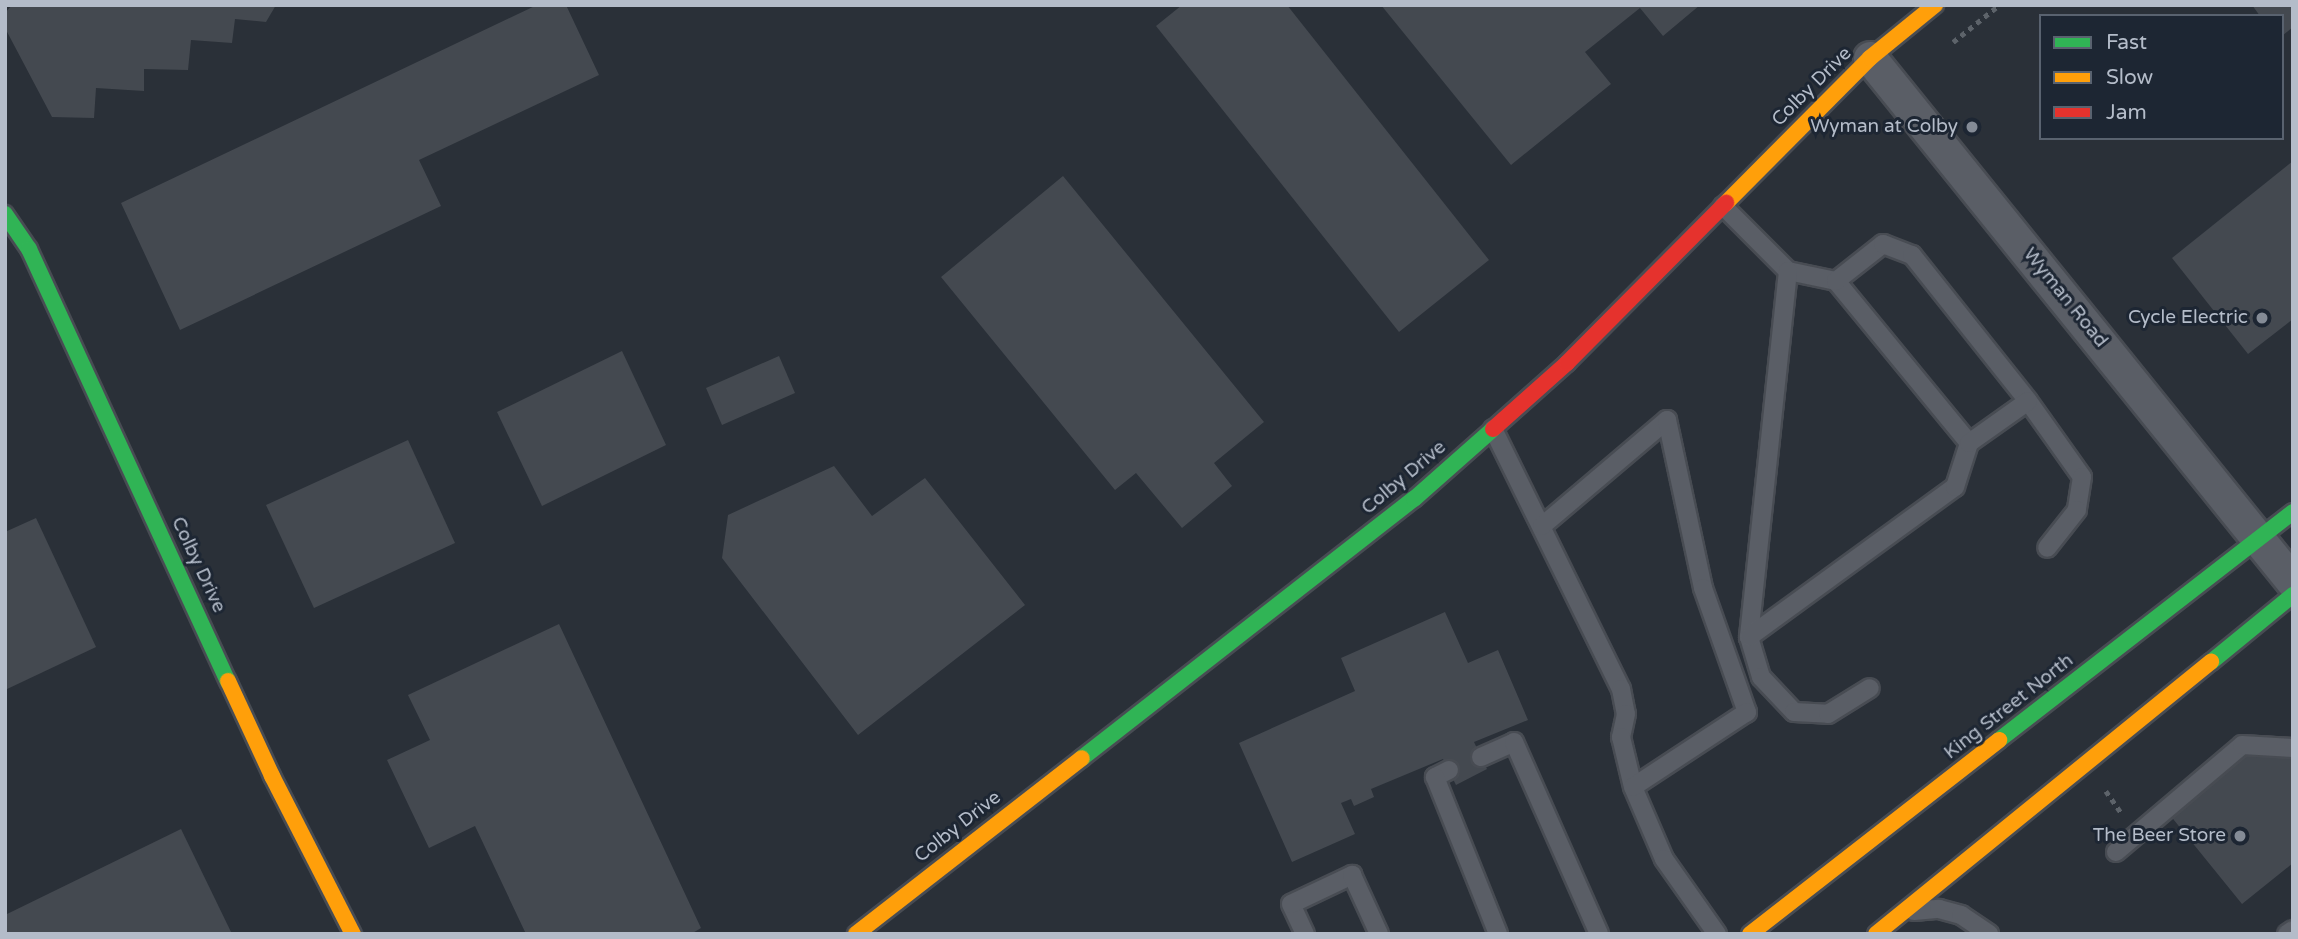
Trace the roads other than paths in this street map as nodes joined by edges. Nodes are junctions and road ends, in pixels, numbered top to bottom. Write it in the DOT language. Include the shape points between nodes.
graph roads {
  1 [pos="1935,5"];
  2 [pos="1870,58"];
  3 [pos="1723,206"];
  4 [pos="5,214"];
  5 [pos="1788,271"];
  6 [pos="1836,281"];
  7 [pos="2028,401"];
  8 [pos="1493,429"];
  9 [pos="1969,443"];
  10 [pos="2293,512"];
  11 [pos="1542,526"];
  12 [pos="2259,537"];
  13 [pos="2047,548"];
  14 [pos="2293,582"];
  15 [pos="2293,595"];
  16 [pos="1749,637"];
  17 [pos="1870,688"];
  18 [pos="2293,748"];
  19 [pos="1481,757"];
  20 [pos="1449,770"];
  21 [pos="1633,787"];
  22 [pos="2116,852"];
  23 [pos="1904,912"];
  24 [pos="2293,930"];
  25 [pos="353,934"];
  26 [pos="856,934"];
  27 [pos="1305,934"];
  28 [pos="1379,934"];
  29 [pos="1498,934"];
  30 [pos="1599,934"];
  31 [pos="1717,934"];
  32 [pos="1750,934"];
  33 [pos="1876,934"];
  34 [pos="1989,934"];
  35 [pos="2287,934"];
  1 -- 2 [label="street, Colby Drive"];
  2 -- 3 [label="street, Colby Drive"];
  2 -- 12 [label="street, Wyman Road"];
  3 -- 5 [label="lane"];
  3 -- 8 [label="street, Colby Drive" via="1567,363"];
  4 -- 25 [label="street, Colby Drive" via="29,249 272,776"];
  5 -- 6 [label="lane"];
  5 -- 16 [label="lane"];
  6 -- 7 [label="lane" via="1883,244 1912,255"];
  6 -- 9 [label="lane"];
  7 -- 9 [label="lane"];
  7 -- 13 [label="lane" via="2082,477 2077,510"];
  8 -- 11 [label="lane"];
  8 -- 26 [label="street, Colby Drive" via="1414,499"];
  9 -- 16 [label="lane" via="1955,487"];
  10 -- 12 [label="street, King Street North"];
  11 -- 21 [label="lane" via="1620,689 1626,714 1622,737"];
  11 -- 21 [label="lane" via="1667,420 1703,588 1747,712"];
  12 -- 14 [label="street, Wyman Road"];
  12 -- 32 [label="street, King Street North"];
  15 -- 23 [label="street"];
  16 -- 17 [label="lane" via="1761,677 1794,712 1828,714"];
  18 -- 22 [label="lane" via="2242,745"];
  19 -- 30 [label="lane" via="1514,742"];
  20 -- 29 [label="lane" via="1435,777"];
  21 -- 31 [label="lane" via="1664,859"];
  23 -- 33 [label="street"];
  23 -- 34 [label="lane" via="1939,909 1961,915"];
  24 -- 35 [label="lane"];
  27 -- 28 [label="lane" via="1291,904 1352,876"];
}
